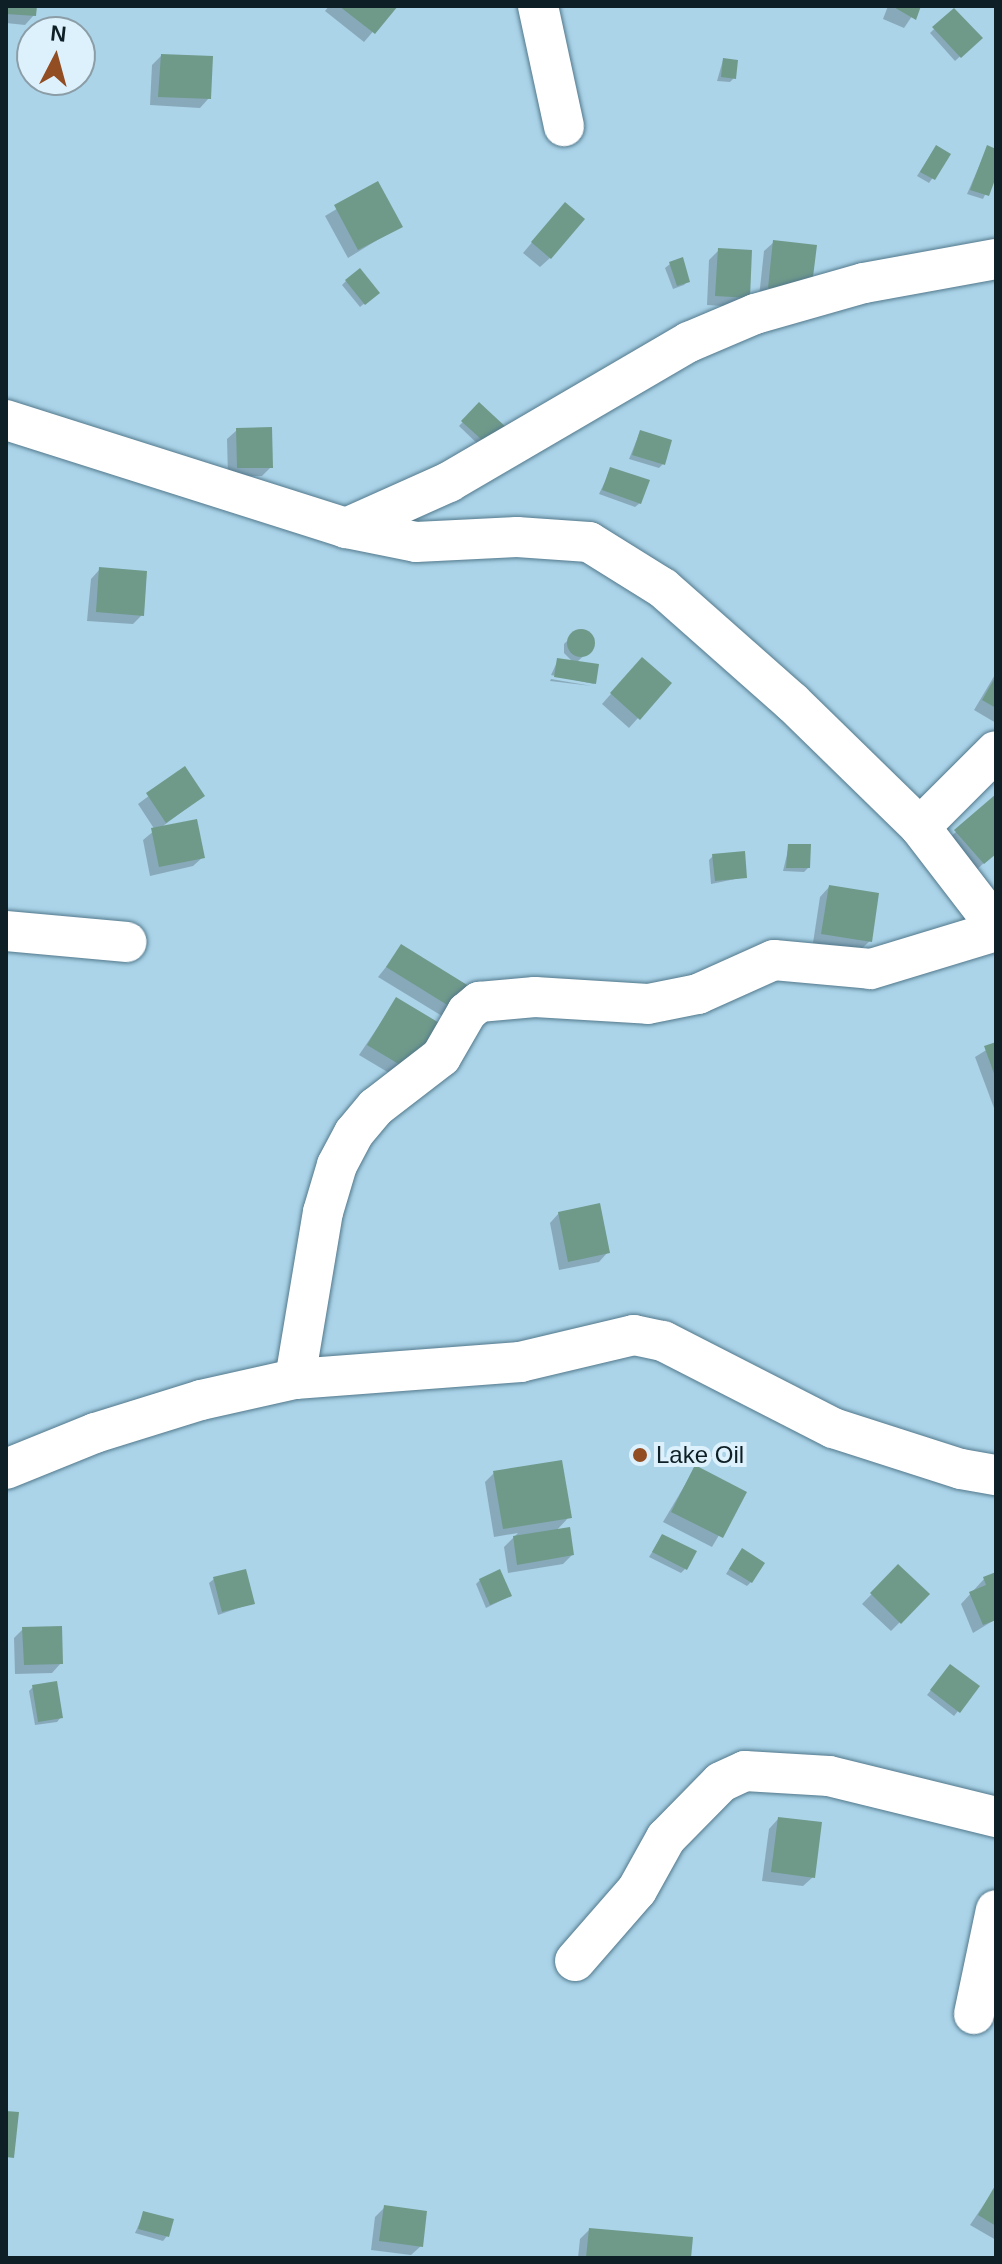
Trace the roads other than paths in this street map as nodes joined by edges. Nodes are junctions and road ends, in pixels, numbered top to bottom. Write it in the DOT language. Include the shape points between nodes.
graph roads {
  1 [pos="538,6"];
  2 [pos="564,126"];
  3 [pos="996,259"];
  4 [pos="6,420"];
  5 [pos="346,528"];
  6 [pos="996,751"];
  7 [pos="920,827"];
  8 [pos="996,928"];
  9 [pos="6,931"];
  10 [pos="127,942"];
  11 [pos="295,1379"];
  12 [pos="6,1469"];
  13 [pos="996,1475"];
  14 [pos="996,1817"];
  15 [pos="996,1910"];
  16 [pos="575,1961"];
  17 [pos="974,2014"];
  1 -- 2 [label="street"];
  3 -- 5 [label="street" via="864,283 755,314 689,342 449,482"];
  4 -- 5 [label="street"];
  5 -- 7 [label="street" via="416,542 517,537 589,542 663,588 792,702"];
  6 -- 7 [label="street"];
  7 -- 8 [label="street"];
  8 -- 11 [label="street" via="871,969 774,960 698,994 648,1004 535,997 479,1002 467,1012 441,1057 369,1116 337,1165 323,1212"];
  9 -- 10 [label="street"];
  11 -- 12 [label="street" via="201,1400"];
  11 -- 13 [label="street" via="520,1362 634,1335 674,1347 833,1428"];
  14 -- 16 [label="street" via="829,1776 745,1771 721,1782 682,1820 637,1890"];
  15 -- 17 [label="street"];
}
